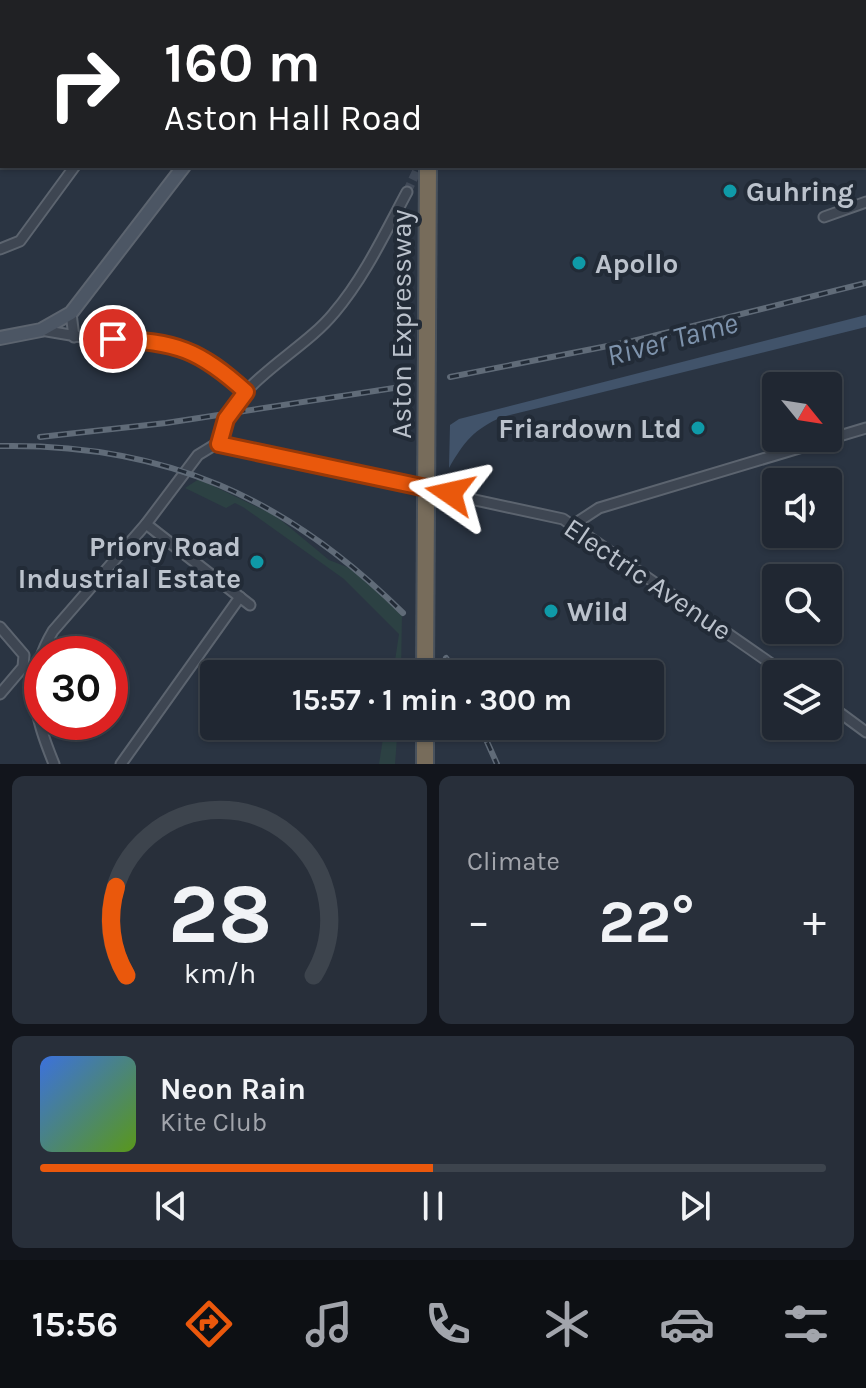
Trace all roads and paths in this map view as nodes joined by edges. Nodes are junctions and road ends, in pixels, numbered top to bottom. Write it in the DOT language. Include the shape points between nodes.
graph roads {
  1 [pos="74,168"];
  2 [pos="182,168"];
  3 [pos="428,168"];
  4 [pos="407,192"];
  5 [pos="866,202"];
  6 [pos="824,217"];
  7 [pos="0,249"];
  8 [pos="71,313"];
  9 [pos="41,330"];
  10 [pos="74,337"];
  11 [pos="0,338"];
  12 [pos="246,392"];
  13 [pos="866,428"];
  14 [pos="219,444"];
  15 [pos="146,524"];
  16 [pos="573,525"];
  17 [pos="240,597"];
  18 [pos="250,605"];
  19 [pos="0,627"];
  20 [pos="425,660"];
  21 [pos="766,660"];
  22 [pos="0,694"];
  23 [pos="842,713"];
  24 [pos="865,729"];
  25 [pos="425,740"];
  26 [pos="54,764"];
  27 [pos="121,764"];
  28 [pos="425,764"];
  1 -- 7 [label="street" via="20,241"];
  2 -- 8 [label="main road"];
  3 -- 20 [label="highway, Aston Expressway, bridge"];
  4 -- 12 [label="street" via="336,312"];
  5 -- 6 [label="street"];
  8 -- 9 [label="main road"];
  8 -- 10 [label="street"];
  9 -- 10 [label="street"];
  9 -- 11 [label="main road"];
  10 -- 12 [label="street" via="175,345 206,360"];
  12 -- 14 [label="street" via="226,419"];
  13 -- 16 [label="street" via="599,508"];
  14 -- 15 [label="street" via="198,455"];
  14 -- 16 [label="street, Electric Avenue" via="558,517"];
  15 -- 17 [label="street"];
  15 -- 26 [label="street" via="41,651 33,696"];
  16 -- 21 [label="street, Electric Avenue"];
  17 -- 18 [label="street"];
  17 -- 27 [label="street"];
  19 -- 22 [label="street" via="24,655 23,667"];
  23 -- 24 [label="street"];
  25 -- 28 [label="highway"];
}
